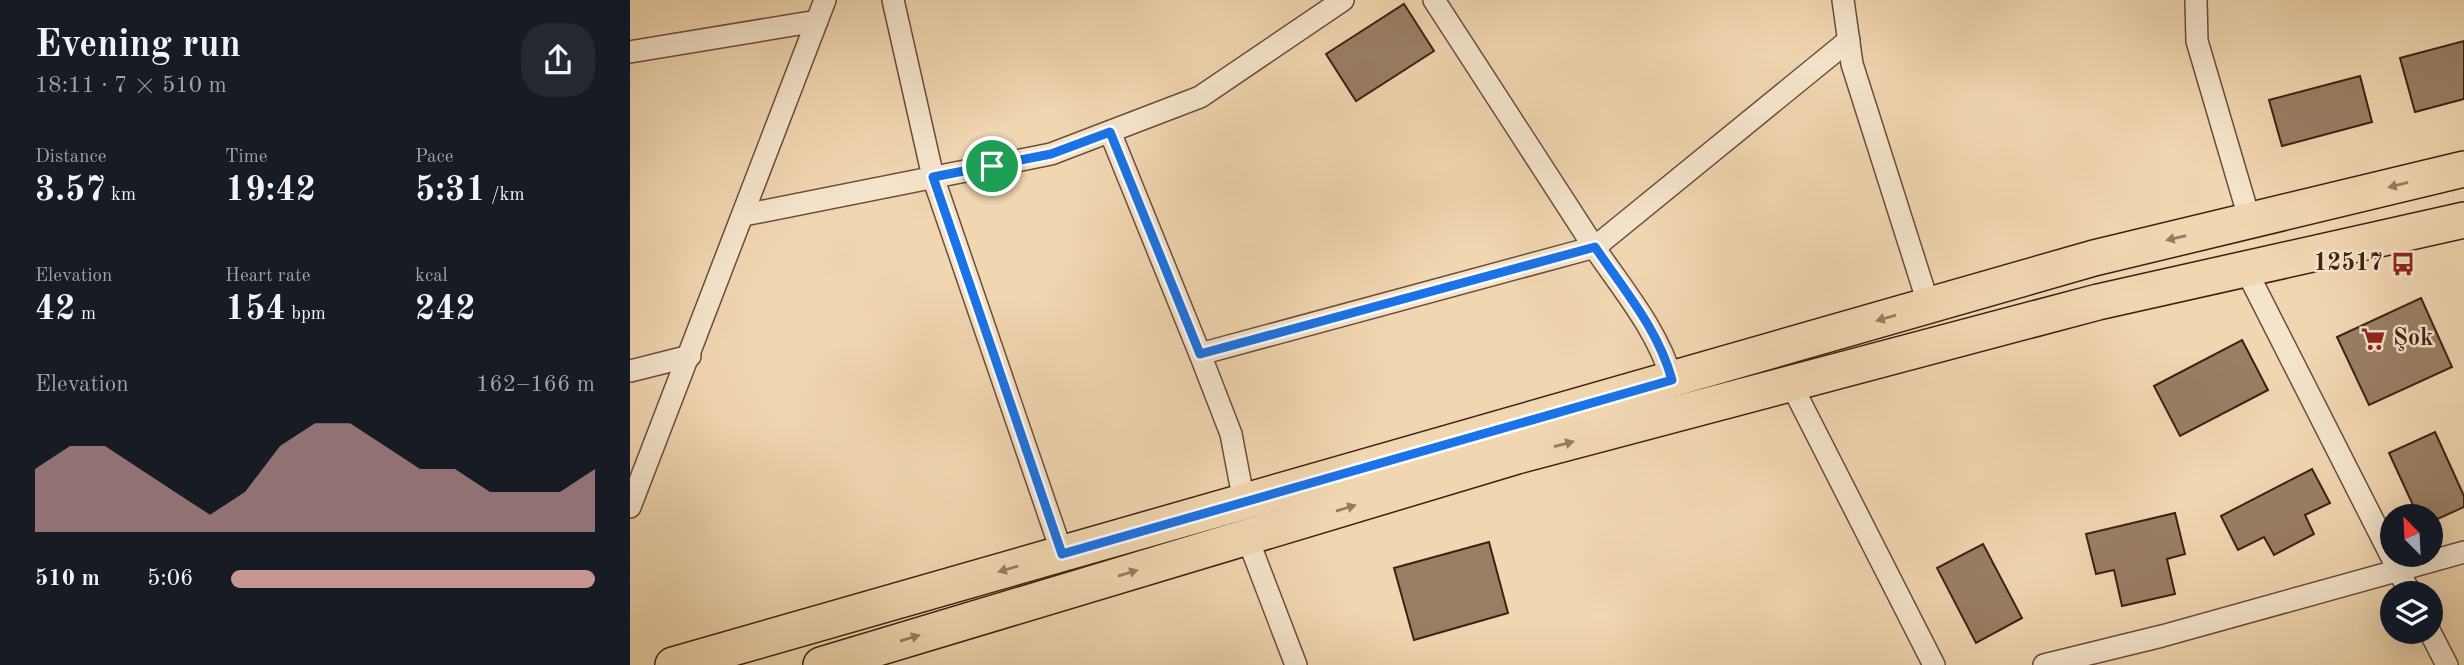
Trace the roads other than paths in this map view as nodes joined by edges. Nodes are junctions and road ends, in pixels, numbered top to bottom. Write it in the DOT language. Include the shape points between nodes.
graph roads {
  1 [pos="825,0"];
  2 [pos="893,0"];
  3 [pos="1343,0"];
  4 [pos="1434,0"];
  5 [pos="1843,0"];
  6 [pos="2196,0"];
  7 [pos="817,21"];
  8 [pos="1849,40"];
  9 [pos="630,52"];
  10 [pos="1110,132"];
  11 [pos="2464,169"];
  12 [pos="933,177"];
  13 [pos="744,215"];
  14 [pos="2464,220"];
  15 [pos="2250,221"];
  16 [pos="1595,247"];
  17 [pos="2246,270"];
  18 [pos="1929,306"];
  19 [pos="1200,354"];
  20 [pos="690,356"];
  21 [pos="630,370"];
  22 [pos="1672,380"];
  23 [pos="1791,384"];
  24 [pos="1244,502"];
  25 [pos="630,507"];
  26 [pos="1247,537"];
  27 [pos="2464,552"];
  28 [pos="1062,554"];
  29 [pos="2398,571"];
  30 [pos="2403,581"];
  31 [pos="2436,644"];
  32 [pos="2093,659"];
  33 [pos="673,665"];
  34 [pos="821,665"];
  35 [pos="1296,665"];
  36 [pos="1934,665"];
  37 [pos="2044,665"];
  38 [pos="2447,665"];
  1 -- 7 [label="street"];
  2 -- 12 [label="street"];
  3 -- 10 [label="street" via="1200,97"];
  4 -- 16 [label="street"];
  5 -- 8 [label="street"];
  6 -- 15 [label="street" via="2196,40"];
  7 -- 9 [label="street"];
  7 -- 13 [label="street"];
  8 -- 16 [label="street"];
  8 -- 18 [label="street" via="1852,64"];
  10 -- 12 [label="street" via="1051,154"];
  10 -- 19 [label="street"];
  11 -- 15 [label="main road, one-way"];
  12 -- 13 [label="street"];
  12 -- 28 [label="street"];
  13 -- 20 [label="street"];
  14 -- 17 [label="main road"];
  15 -- 18 [label="main road, one-way" via="2094,258"];
  16 -- 19 [label="street"];
  16 -- 22 [label="street" via="1652,329"];
  17 -- 23 [label="main road" via="2098,302"];
  17 -- 29 [label="street"];
  18 -- 22 [label="main road, one-way"];
  19 -- 24 [label="street" via="1231,434"];
  20 -- 21 [label="street"];
  20 -- 25 [label="street"];
  22 -- 24 [label="main road"];
  26 -- 23 [label="main road, one-way" via="1517,456"];
  23 -- 36 [label="street"];
  24 -- 28 [label="main road"];
  34 -- 26 [label="main road, one-way"];
  26 -- 35 [label="street"];
  27 -- 29 [label="street"];
  28 -- 33 [label="main road, one-way"];
  29 -- 30 [label="street"];
  29 -- 32 [label="street"];
  31 -- 38 [label="street"];
  32 -- 37 [label="street"];
}
